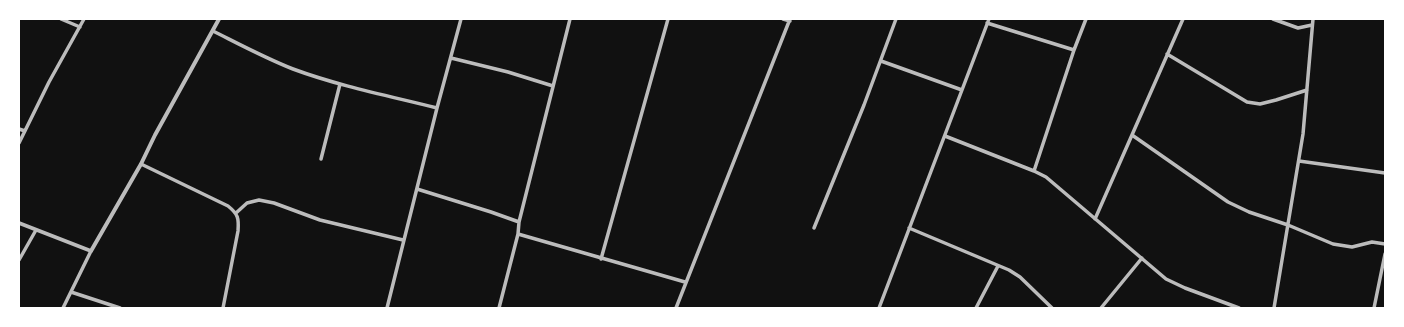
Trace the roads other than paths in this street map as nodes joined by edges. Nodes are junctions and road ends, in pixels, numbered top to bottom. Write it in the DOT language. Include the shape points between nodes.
graph roads {
  1 [pos="62,19"];
  2 [pos="84,19"];
  3 [pos="219,19"];
  4 [pos="461,19"];
  5 [pos="570,19"];
  6 [pos="668,19"];
  7 [pos="783,19"];
  8 [pos="896,19"];
  9 [pos="1086,19"];
  10 [pos="1183,19"];
  11 [pos="1273,19"];
  12 [pos="1313,19"];
  13 [pos="790,20"];
  14 [pos="988,21"];
  15 [pos="1312,24"];
  16 [pos="80,27"];
  17 [pos="213,31"];
  18 [pos="1074,50"];
  19 [pos="1167,54"];
  20 [pos="451,58"];
  21 [pos="881,61"];
  22 [pos="340,84"];
  23 [pos="553,86"];
  24 [pos="962,90"];
  25 [pos="1307,90"];
  26 [pos="437,108"];
  27 [pos="19,129"];
  28 [pos="25,131"];
  29 [pos="1132,135"];
  30 [pos="945,136"];
  31 [pos="19,143"];
  32 [pos="321,159"];
  33 [pos="1298,161"];
  34 [pos="141,164"];
  35 [pos="1034,171"];
  36 [pos="1385,173"];
  37 [pos="417,189"];
  38 [pos="236,212"];
  39 [pos="1095,219"];
  40 [pos="519,222"];
  41 [pos="19,223"];
  42 [pos="1288,225"];
  43 [pos="814,228"];
  44 [pos="909,228"];
  45 [pos="36,230"];
  46 [pos="518,234"];
  47 [pos="403,240"];
  48 [pos="1385,244"];
  49 [pos="91,251"];
  50 [pos="1385,254"];
  51 [pos="1142,258"];
  52 [pos="601,259"];
  53 [pos="19,260"];
  54 [pos="998,266"];
  55 [pos="686,282"];
  56 [pos="71,292"];
  57 [pos="63,308"];
  58 [pos="120,308"];
  59 [pos="223,308"];
  60 [pos="387,308"];
  61 [pos="499,308"];
  62 [pos="676,308"];
  63 [pos="879,308"];
  64 [pos="976,308"];
  65 [pos="1052,308"];
  66 [pos="1101,308"];
  67 [pos="1239,308"];
  68 [pos="1274,308"];
  69 [pos="1374,308"];
  1 -- 16 [label="street"];
  2 -- 16 [label="street"];
  3 -- 17 [label="street"];
  4 -- 20 [label="street"];
  5 -- 23 [label="street"];
  6 -- 52 [label="street"];
  7 -- 13 [label="street"];
  8 -- 21 [label="street"];
  9 -- 18 [label="street"];
  10 -- 19 [label="street"];
  11 -- 15 [label="street" via="1298,28"];
  12 -- 15 [label="street"];
  13 -- 55 [label="street"];
  14 -- 18 [label="street"];
  14 -- 24 [label="street"];
  15 -- 25 [label="street"];
  16 -- 28 [label="street"];
  17 -- 22 [label="street" via="274,61"];
  17 -- 34 [label="street"];
  18 -- 35 [label="street"];
  19 -- 25 [label="street" via="1247,102 1260,104"];
  19 -- 29 [label="street"];
  20 -- 23 [label="street"];
  20 -- 26 [label="street"];
  21 -- 24 [label="street"];
  21 -- 43 [label="street"];
  22 -- 26 [label="street"];
  22 -- 32 [label="street"];
  23 -- 40 [label="street"];
  24 -- 30 [label="street"];
  25 -- 33 [label="street"];
  26 -- 37 [label="street"];
  27 -- 28 [label="street"];
  28 -- 31 [label="street"];
  29 -- 39 [label="street"];
  29 -- 42 [label="street" via="1237,207"];
  30 -- 35 [label="street"];
  30 -- 44 [label="street"];
  33 -- 36 [label="street"];
  33 -- 42 [label="street"];
  34 -- 38 [label="street"];
  34 -- 49 [label="street"];
  35 -- 39 [label="street" via="1046,177"];
  37 -- 40 [label="street"];
  37 -- 47 [label="street"];
  38 -- 47 [label="street" via="248,202 259,200 320,220"];
  38 -- 59 [label="street" via="238,232"];
  39 -- 51 [label="street"];
  40 -- 46 [label="street"];
  41 -- 45 [label="street"];
  42 -- 48 [label="street" via="1333,244 1352,247 1372,242"];
  42 -- 68 [label="street"];
  44 -- 54 [label="street"];
  44 -- 63 [label="street"];
  45 -- 49 [label="street"];
  45 -- 53 [label="street"];
  46 -- 52 [label="street"];
  46 -- 61 [label="street"];
  47 -- 60 [label="street"];
  49 -- 56 [label="street"];
  50 -- 69 [label="street"];
  51 -- 66 [label="street"];
  51 -- 67 [label="street" via="1174,284"];
  52 -- 55 [label="street"];
  54 -- 64 [label="street"];
  54 -- 65 [label="street" via="1020,277"];
  55 -- 62 [label="street"];
  56 -- 57 [label="street"];
  56 -- 58 [label="street"];
}
